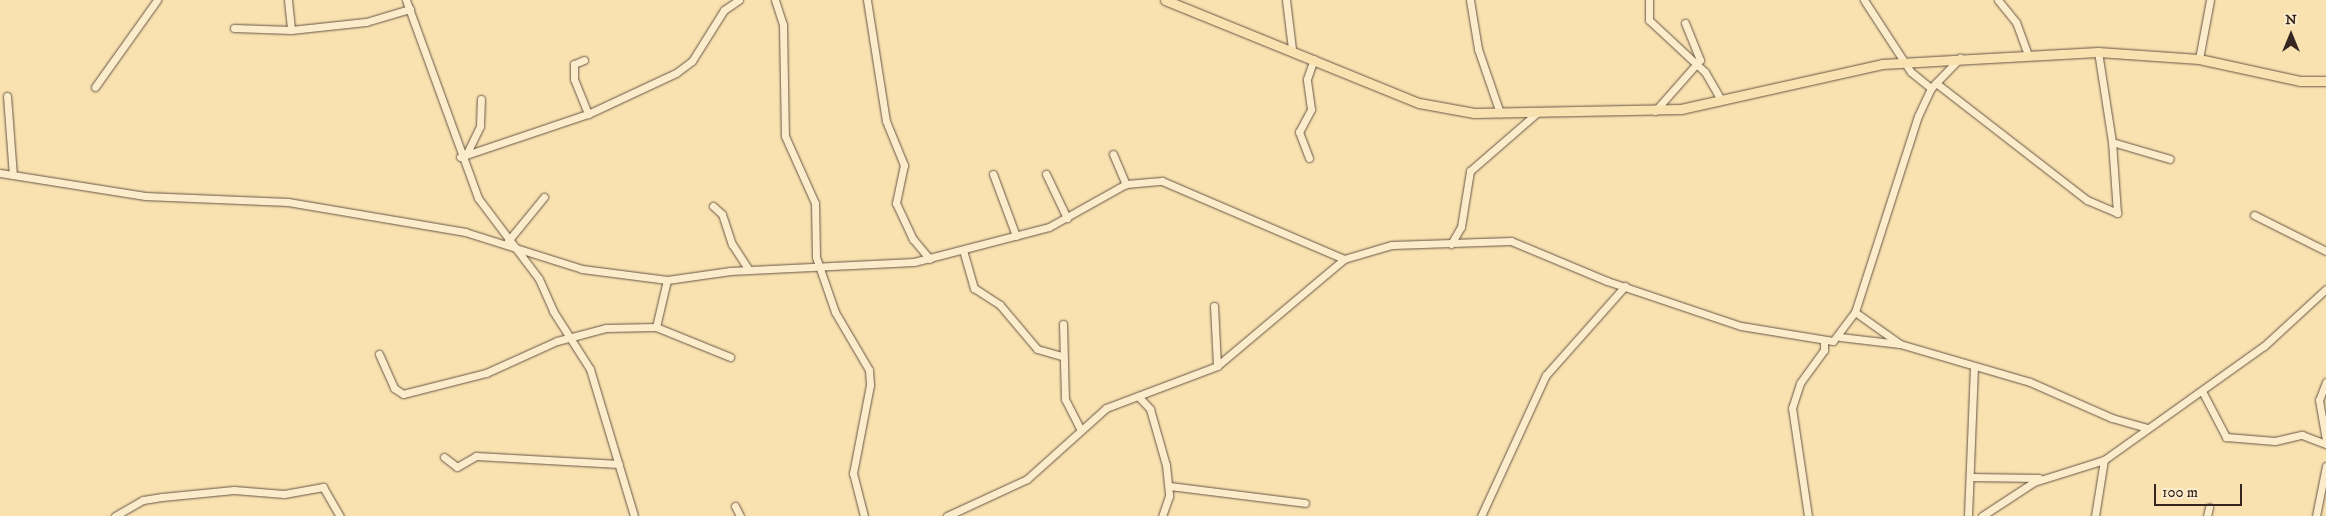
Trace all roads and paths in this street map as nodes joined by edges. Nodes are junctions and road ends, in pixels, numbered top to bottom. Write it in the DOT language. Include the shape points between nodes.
graph roads {
  1 [pos="157,0"];
  2 [pos="288,0"];
  3 [pos="406,0"];
  4 [pos="739,0"];
  5 [pos="775,0"];
  6 [pos="867,0"];
  7 [pos="1286,0"];
  8 [pos="1470,0"];
  9 [pos="1649,0"];
  10 [pos="1864,0"];
  11 [pos="1998,0"];
  12 [pos="2210,0"];
  13 [pos="1170,1"];
  14 [pos="410,9"];
  15 [pos="1685,23"];
  16 [pos="234,28"];
  17 [pos="291,30"];
  18 [pos="1292,49"];
  19 [pos="2098,52"];
  20 [pos="2028,55"];
  21 [pos="1960,58"];
  22 [pos="1314,59"];
  23 [pos="2198,59"];
  24 [pos="584,60"];
  25 [pos="1904,62"];
  26 [pos="1698,66"];
  27 [pos="2326,81"];
  28 [pos="1933,86"];
  29 [pos="95,87"];
  30 [pos="7,96"];
  31 [pos="481,99"];
  32 [pos="1721,100"];
  33 [pos="1655,111"];
  34 [pos="1500,113"];
  35 [pos="1537,113"];
  36 [pos="588,114"];
  37 [pos="2112,142"];
  38 [pos="1113,154"];
  39 [pos="463,156"];
  40 [pos="1309,158"];
  41 [pos="2170,158"];
  42 [pos="0,173"];
  43 [pos="993,174"];
  44 [pos="1046,174"];
  45 [pos="13,175"];
  46 [pos="1126,184"];
  47 [pos="544,197"];
  48 [pos="713,206"];
  49 [pos="2254,215"];
  50 [pos="1066,218"];
  51 [pos="1016,236"];
  52 [pos="508,241"];
  53 [pos="1451,244"];
  54 [pos="963,250"];
  55 [pos="515,251"];
  56 [pos="2326,251"];
  57 [pos="930,259"];
  58 [pos="1344,259"];
  59 [pos="819,268"];
  60 [pos="749,270"];
  61 [pos="667,280"];
  62 [pos="1625,286"];
  63 [pos="2326,289"];
  64 [pos="1214,306"];
  65 [pos="1855,312"];
  66 [pos="1063,324"];
  67 [pos="656,327"];
  68 [pos="1840,337"];
  69 [pos="571,338"];
  70 [pos="1824,342"];
  71 [pos="1900,344"];
  72 [pos="379,354"];
  73 [pos="1062,356"];
  74 [pos="730,357"];
  75 [pos="1217,366"];
  76 [pos="1974,368"];
  77 [pos="2326,382"];
  78 [pos="2202,391"];
  79 [pos="1138,396"];
  80 [pos="1080,428"];
  81 [pos="2148,428"];
  82 [pos="2326,440"];
  83 [pos="2326,444"];
  84 [pos="444,457"];
  85 [pos="2104,460"];
  86 [pos="619,464"];
  87 [pos="2326,466"];
  88 [pos="1970,477"];
  89 [pos="2041,478"];
  90 [pos="1169,486"];
  91 [pos="1305,503"];
  92 [pos="735,506"];
  93 [pos="2209,507"];
  94 [pos="955,514"];
  95 [pos="115,516"];
  96 [pos="340,516"];
  97 [pos="634,516"];
  98 [pos="740,516"];
  99 [pos="864,516"];
  100 [pos="947,516"];
  101 [pos="1162,516"];
  102 [pos="1481,516"];
  103 [pos="1808,516"];
  104 [pos="1968,516"];
  105 [pos="1982,516"];
  106 [pos="2095,516"];
  107 [pos="2207,516"];
  108 [pos="2316,516"];
  1 -- 29 [label="street"];
  2 -- 17 [label="street"];
  3 -- 14 [label="street"];
  4 -- 36 [label="street" via="724,10 686,67"];
  5 -- 59 [label="street" via="783,24 786,136 815,203"];
  6 -- 57 [label="street" via="886,121 904,164 896,202 913,239"];
  7 -- 18 [label="street"];
  8 -- 34 [label="street" via="1478,49"];
  9 -- 26 [label="street" via="1649,20"];
  10 -- 25 [label="street"];
  11 -- 20 [label="street" via="2016,22"];
  12 -- 23 [label="street"];
  13 -- 18 [label="main road"];
  14 -- 17 [label="street" via="372,20"];
  14 -- 39 [label="street"];
  15 -- 26 [label="street" via="1699,54"];
  16 -- 17 [label="street"];
  18 -- 22 [label="main road"];
  19 -- 20 [label="main road"];
  19 -- 23 [label="main road"];
  19 -- 37 [label="street"];
  20 -- 21 [label="main road"];
  21 -- 25 [label="main road"];
  21 -- 28 [label="street"];
  22 -- 34 [label="main road" via="1433,107"];
  22 -- 40 [label="street" via="1307,79 1311,109 1299,132"];
  23 -- 27 [label="main road" via="2300,82"];
  24 -- 36 [label="street" via="574,64 574,79"];
  25 -- 28 [label="street"];
  25 -- 32 [label="main road"];
  26 -- 32 [label="street"];
  26 -- 33 [label="street"];
  28 -- 37 [label="street" via="2086,200 2117,213"];
  28 -- 65 [label="street" via="1903,155"];
  30 -- 45 [label="street"];
  31 -- 39 [label="street" via="480,126"];
  32 -- 33 [label="main road"];
  33 -- 35 [label="main road"];
  34 -- 35 [label="main road"];
  35 -- 53 [label="street" via="1470,171 1461,227"];
  36 -- 39 [label="street"];
  37 -- 41 [label="street"];
  38 -- 46 [label="street"];
  39 -- 52 [label="street" via="478,198"];
  42 -- 45 [label="street"];
  43 -- 51 [label="street"];
  44 -- 50 [label="street"];
  45 -- 55 [label="street" via="145,196 288,202 465,232"];
  46 -- 50 [label="street"];
  46 -- 58 [label="street" via="1172,183"];
  47 -- 52 [label="street"];
  48 -- 60 [label="street" via="722,214 732,244"];
  49 -- 56 [label="street"];
  50 -- 51 [label="street"];
  51 -- 54 [label="street"];
  52 -- 55 [label="street"];
  53 -- 58 [label="street" via="1392,245"];
  53 -- 62 [label="street" via="1511,241"];
  54 -- 57 [label="street"];
  54 -- 73 [label="street" via="974,288 1000,305 1037,349"];
  55 -- 61 [label="street" via="582,269"];
  55 -- 69 [label="street" via="539,279"];
  57 -- 59 [label="street"];
  58 -- 75 [label="street"];
  59 -- 60 [label="street"];
  59 -- 99 [label="street" via="835,312 869,370 870,385 853,472"];
  60 -- 61 [label="street"];
  61 -- 67 [label="street"];
  62 -- 70 [label="street" via="1741,326"];
  62 -- 102 [label="street" via="1546,375"];
  63 -- 78 [label="street" via="2264,346"];
  64 -- 75 [label="street"];
  65 -- 68 [label="street"];
  65 -- 71 [label="street"];
  66 -- 73 [label="street"];
  67 -- 69 [label="street" via="596,330"];
  67 -- 74 [label="street"];
  68 -- 70 [label="street"];
  68 -- 71 [label="street"];
  69 -- 72 [label="street" via="486,373 403,394 394,388"];
  69 -- 86 [label="street" via="597,386"];
  70 -- 103 [label="street" via="1824,350 1800,384 1792,408"];
  71 -- 76 [label="street"];
  73 -- 80 [label="street" via="1065,399"];
  75 -- 79 [label="street"];
  76 -- 81 [label="street" via="2050,388 2112,418"];
  76 -- 88 [label="street"];
  77 -- 82 [label="street" via="2319,406"];
  78 -- 81 [label="street"];
  78 -- 83 [label="street" via="2226,437 2275,441 2302,435"];
  79 -- 80 [label="street" via="1106,408"];
  79 -- 90 [label="street" via="1154,420"];
  80 -- 94 [label="street" via="1027,479"];
  81 -- 85 [label="street"];
  84 -- 86 [label="street" via="457,467 476,456"];
  85 -- 89 [label="street" via="2079,472"];
  85 -- 106 [label="street"];
  86 -- 97 [label="street"];
  87 -- 108 [label="street"];
  88 -- 89 [label="street"];
  88 -- 104 [label="street"];
  89 -- 105 [label="street"];
  90 -- 91 [label="street"];
  90 -- 101 [label="street"];
  92 -- 98 [label="street"];
  93 -- 107 [label="street"];
  94 -- 100 [label="street"];
  95 -- 96 [label="street" via="143,500 162,497 234,490 284,494 322,487"];
}
